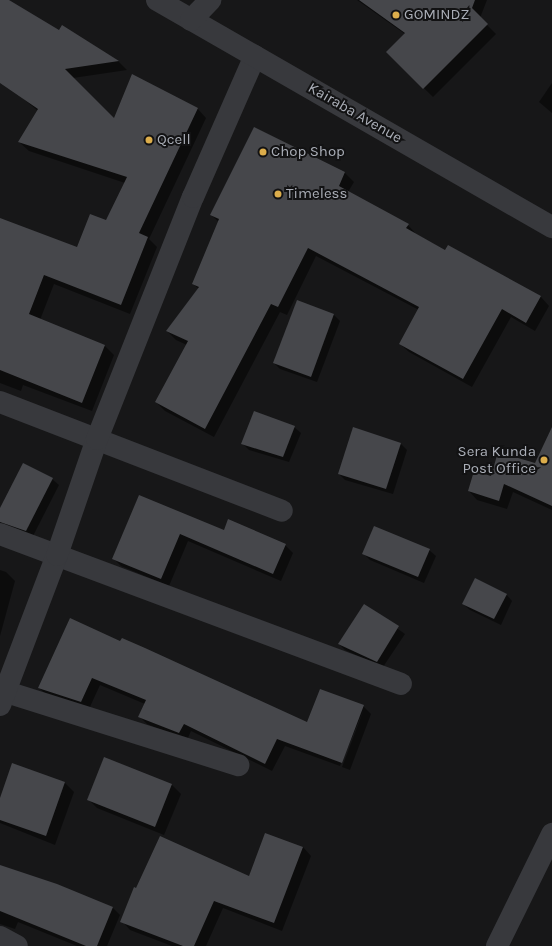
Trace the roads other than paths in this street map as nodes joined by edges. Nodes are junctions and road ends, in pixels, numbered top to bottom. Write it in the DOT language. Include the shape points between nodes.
graph roads {
  1 [pos="157,0"];
  2 [pos="210,0"];
  3 [pos="191,20"];
  4 [pos="255,56"];
  5 [pos="552,227"];
  6 [pos="0,402"];
  7 [pos="97,439"];
  8 [pos="282,511"];
  9 [pos="0,534"];
  10 [pos="57,555"];
  11 [pos="401,684"];
  12 [pos="2,696"];
  13 [pos="238,765"];
  14 [pos="552,834"];
  15 [pos="0,937"];
  16 [pos="17,946"];
  17 [pos="496,946"];
  1 -- 3 [label="street, Kairaba Avenue"];
  2 -- 3 [label="street"];
  3 -- 4 [label="street, Kairaba Avenue"];
  4 -- 5 [label="street, Kairaba Avenue"];
  4 -- 7 [label="street" via="193,197"];
  6 -- 7 [label="street"];
  7 -- 8 [label="street"];
  7 -- 10 [label="street"];
  9 -- 10 [label="street"];
  10 -- 11 [label="street"];
  10 -- 12 [label="street"];
  12 -- 13 [label="street"];
  14 -- 17 [label="street"];
  15 -- 16 [label="street"];
}
